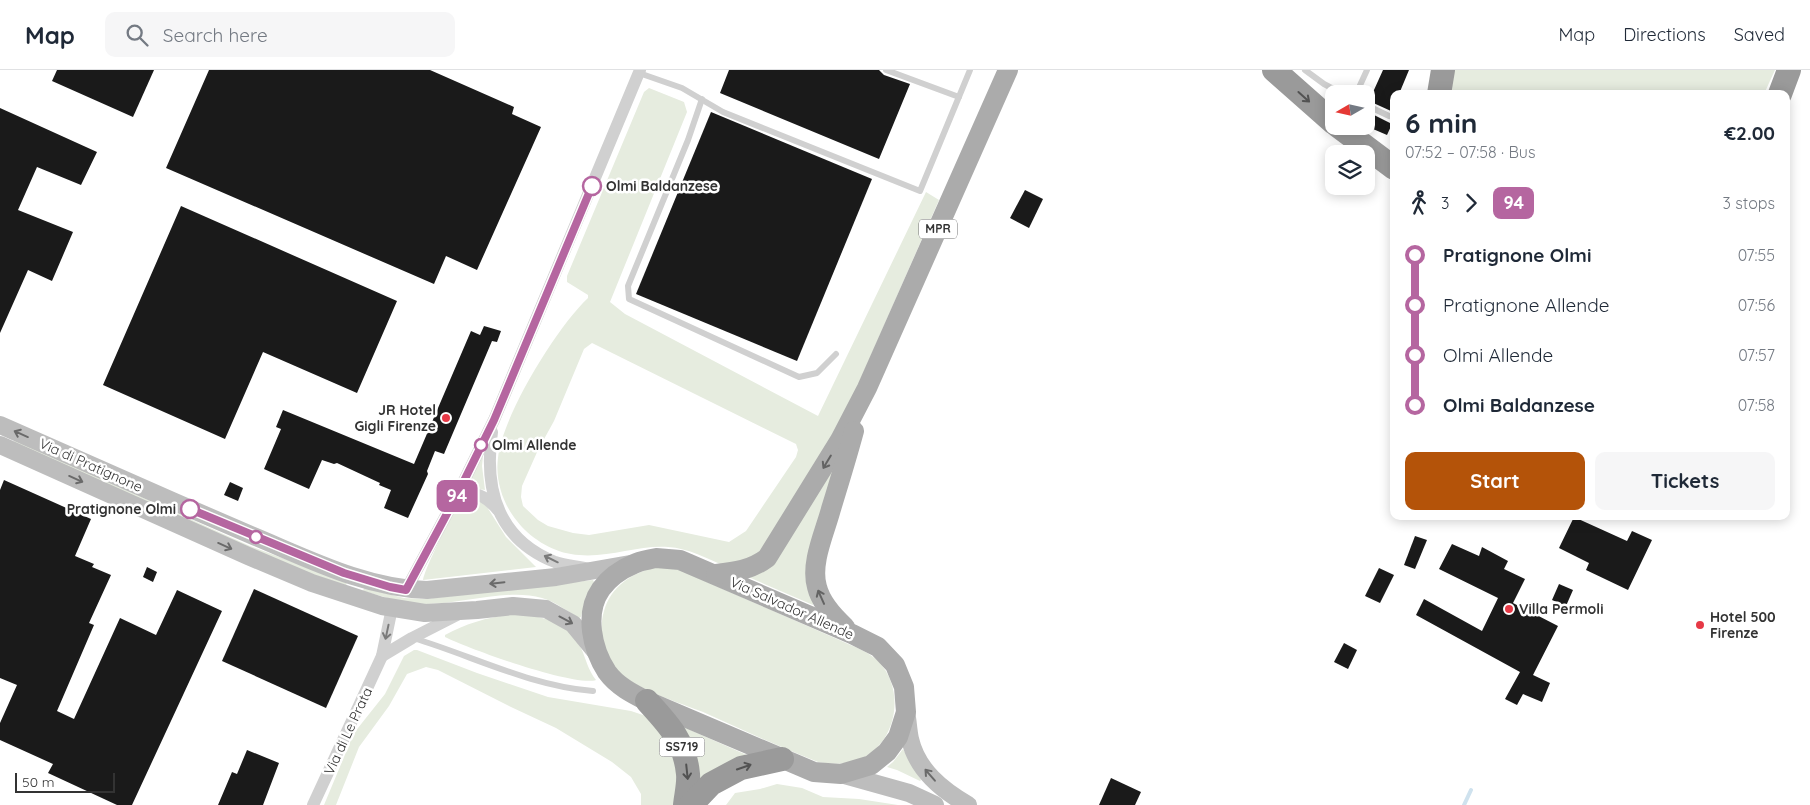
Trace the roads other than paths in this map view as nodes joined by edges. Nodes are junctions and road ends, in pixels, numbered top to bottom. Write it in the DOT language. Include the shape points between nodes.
graph roads {
  1 [pos="886,70"];
  2 [pos="970,70"];
  3 [pos="1008,70"];
  4 [pos="1274,70"];
  5 [pos="1305,70"];
  6 [pos="1367,70"];
  7 [pos="1443,70"];
  8 [pos="1789,70"];
  9 [pos="640,71"];
  10 [pos="1325,85"];
  11 [pos="1360,85"];
  12 [pos="1440,90"];
  13 [pos="1782,90"];
  14 [pos="959,97"];
  15 [pos="702,100"];
  16 [pos="1375,109"];
  17 [pos="1325,115"];
  18 [pos="1389,116"];
  19 [pos="1350,135"];
  20 [pos="1390,165"];
  21 [pos="836,354"];
  22 [pos="867,388"];
  23 [pos="494,420"];
  24 [pos="0,425"];
  25 [pos="0,445"];
  26 [pos="457,495"];
  27 [pos="499,512"];
  28 [pos="635,563"];
  29 [pos="598,570"];
  30 [pos="716,574"];
  31 [pos="406,590"];
  32 [pos="392,608"];
  33 [pos="468,611"];
  34 [pos="852,634"];
  35 [pos="412,638"];
  36 [pos="597,654"];
  37 [pos="382,656"];
  38 [pos="592,691"];
  39 [pos="647,702"];
  40 [pos="906,712"];
  41 [pos="782,759"];
  42 [pos="841,774"];
  43 [pos="313,805"];
  44 [pos="685,805"];
  45 [pos="691,805"];
  46 [pos="935,805"];
  47 [pos="968,805"];
  1 -- 14 [label="lane"];
  2 -- 14 [label="lane"];
  3 -- 22 [label="main road, MPR"];
  4 -- 17 [label="highway, one-way"];
  5 -- 10 [label="lane"];
  6 -- 11 [label="lane"];
  7 -- 12 [label="highway"];
  8 -- 13 [label="highway"];
  9 -- 15 [label="lane"];
  9 -- 23 [label="street"];
  14 -- 15 [label="lane" via="920,191 723,112"];
  15 -- 21 [label="lane" via="628,286 629,299 798,377 817,373"];
  16 -- 18 [label="lane"];
  19 -- 20 [label="highway"];
  22 -- 30 [label="main road, MPR, one-way" via="840,440 767,558 755,567"];
  34 -- 22 [label="main road, MPR, one-way" via="824,604 815,570"];
  23 -- 26 [label="street"];
  23 -- 27 [label="street" via="489,452 490,474"];
  31 -- 24 [label="main road, Via di Pratignone, one-way" via="344,573"];
  25 -- 32 [label="main road, Via di Pratignone, one-way" via="312,583"];
  26 -- 27 [label="street" via="481,495"];
  26 -- 31 [label="street"];
  29 -- 27 [label="street, one-way" via="556,562 538,552 514,534"];
  28 -- 29 [label="main road, Via Salvador Allende"];
  28 -- 30 [label="main road, Via Salvador Allende" via="656,558 680,560"];
  28 -- 36 [label="main road, Via Salvador Allende" via="614,576 600,590 593,609 591,630"];
  29 -- 31 [label="main road, Via Salvador Allende, one-way" via="441,589"];
  30 -- 34 [label="main road, Via Salvador Allende"];
  32 -- 33 [label="main road, Via Salvador Allende" via="425,613"];
  32 -- 37 [label="street, Via di Le Prata, one-way"];
  33 -- 35 [label="street"];
  33 -- 36 [label="main road, Via Salvador Allende, one-way" via="513,606 546,609 573,624"];
  34 -- 40 [label="main road, Via Salvador Allende" via="878,646 895,665 904,687"];
  35 -- 37 [label="street"];
  35 -- 38 [label="lane" via="538,682"];
  36 -- 39 [label="main road, Via Salvador Allende" via="608,673 625,690"];
  37 -- 43 [label="street, Via di Le Prata"];
  39 -- 41 [label="main road, Via Salvador Allende"];
  39 -- 44 [label="highway, SS719, one-way" via="671,726 683,748 688,775"];
  40 -- 42 [label="main road, Via Salvador Allende" via="898,737 887,752 871,765"];
  47 -- 40 [label="main road, Via Salvador Allende, one-way" via="945,790 917,758"];
  41 -- 42 [label="main road, Via Salvador Allende" via="814,772"];
  45 -- 41 [label="highway, one-way" via="711,784 741,768"];
  42 -- 46 [label="main road, Via Salvador Allende" via="909,793"];
}
